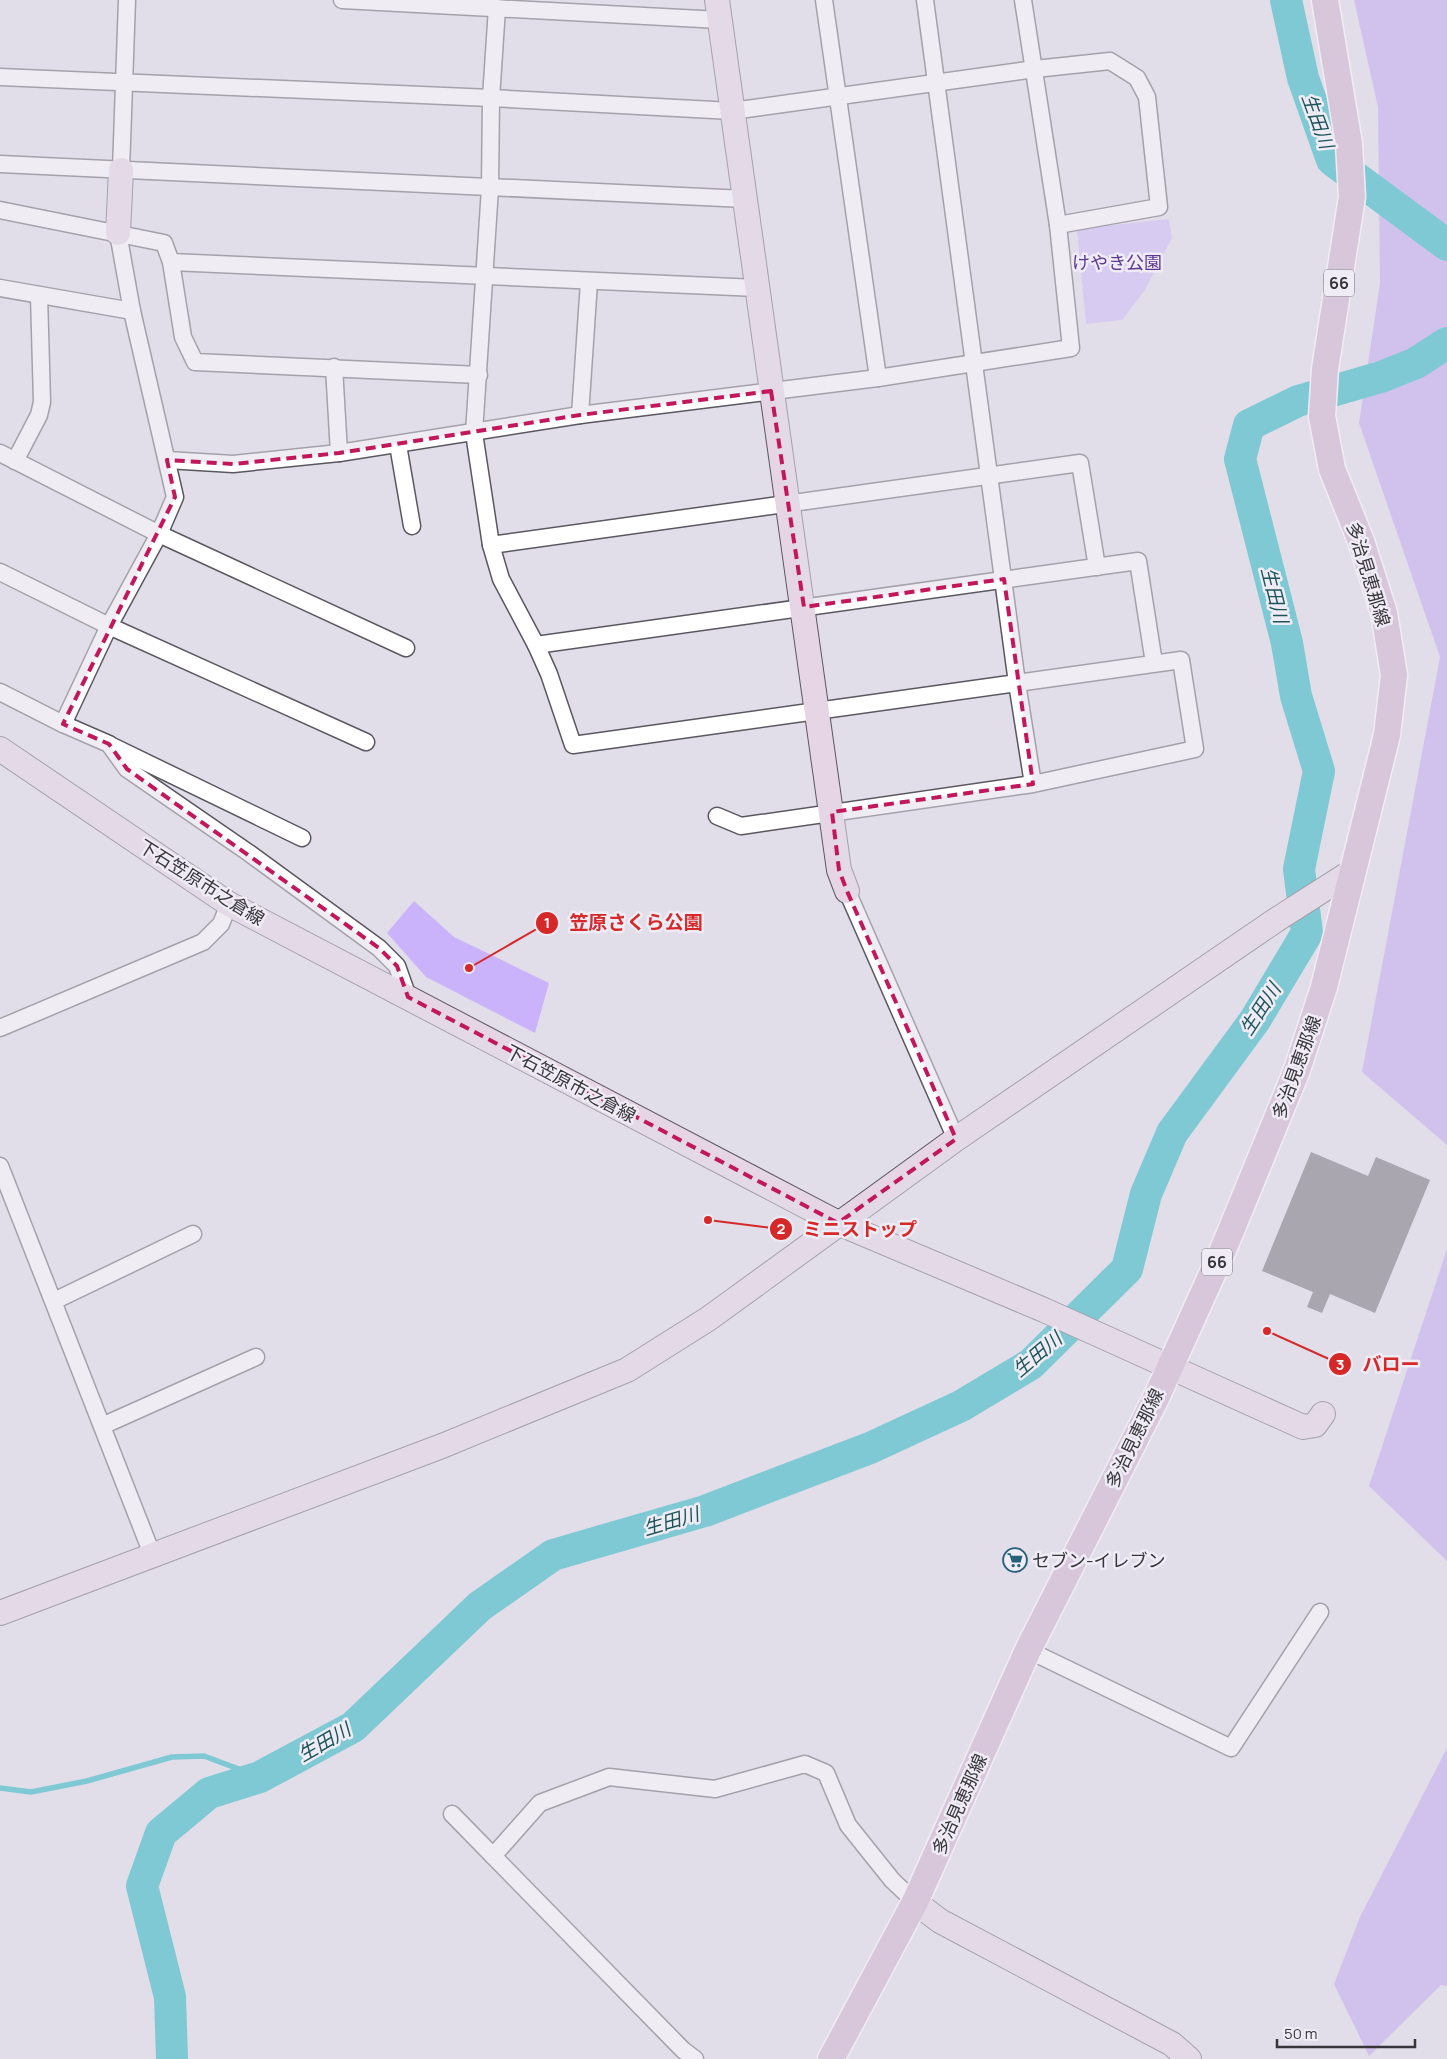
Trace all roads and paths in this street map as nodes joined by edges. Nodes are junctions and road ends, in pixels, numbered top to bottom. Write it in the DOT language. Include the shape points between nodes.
graph roads {
  1 [pos="127,0"];
  2 [pos="342,0"];
  3 [pos="824,0"];
  4 [pos="925,0"];
  5 [pos="1023,0"];
  6 [pos="1325,0"];
  7 [pos="395,1"];
  8 [pos="498,8"];
  9 [pos="718,10"];
  10 [pos="1035,69"];
  11 [pos="0,77"];
  12 [pos="124,83"];
  13 [pos="936,83"];
  14 [pos="837,95"];
  15 [pos="491,98"];
  16 [pos="732,111"];
  17 [pos="0,164"];
  18 [pos="121,170"];
  19 [pos="490,188"];
  20 [pos="744,199"];
  21 [pos="0,210"];
  22 [pos="1058,225"];
  23 [pos="118,233"];
  24 [pos="171,262"];
  25 [pos="484,276"];
  26 [pos="589,282"];
  27 [pos="0,288"];
  28 [pos="757,288"];
  29 [pos="39,295"];
  30 [pos="132,311"];
  31 [pos="975,362"];
  32 [pos="334,367"];
  33 [pos="479,375"];
  34 [pos="878,378"];
  35 [pos="771,391"];
  36 [pos="580,415"];
  37 [pos="474,433"];
  38 [pos="398,444"];
  39 [pos="0,453"];
  40 [pos="339,454"];
  41 [pos="168,460"];
  42 [pos="16,461"];
  43 [pos="990,476"];
  44 [pos="790,504"];
  45 [pos="412,526"];
  46 [pos="159,534"];
  47 [pos="490,546"];
  48 [pos="1097,567"];
  49 [pos="0,572"];
  50 [pos="1004,579"];
  51 [pos="804,607"];
  52 [pos="109,626"];
  53 [pos="536,645"];
  54 [pos="406,648"];
  55 [pos="1154,663"];
  56 [pos="1018,683"];
  57 [pos="0,692"];
  58 [pos="816,710"];
  59 [pos="62,724"];
  60 [pos="366,742"];
  61 [pos="109,744"];
  62 [pos="0,749"];
  63 [pos="1033,784"];
  64 [pos="832,812"];
  65 [pos="717,816"];
  66 [pos="302,838"];
  67 [pos="1352,872"];
  68 [pos="847,891"];
  69 [pos="229,904"];
  70 [pos="408,997"];
  71 [pos="0,1028"];
  72 [pos="956,1139"];
  73 [pos="0,1166"];
  74 [pos="838,1223"];
  75 [pos="192,1234"];
  76 [pos="54,1301"];
  77 [pos="256,1357"];
  78 [pos="1169,1365"];
  79 [pos="1323,1414"];
  80 [pos="102,1426"];
  81 [pos="152,1554"];
  82 [pos="1320,1612"];
  83 [pos="0,1613"];
  84 [pos="1028,1650"];
  85 [pos="452,1814"];
  86 [pos="493,1856"];
  87 [pos="915,1902"];
  88 [pos="695,2059"];
  89 [pos="831,2059"];
  90 [pos="1189,2059"];
  1 -- 12 [label="street"];
  2 -- 7 [label="street"];
  3 -- 14 [label="street"];
  4 -- 13 [label="street"];
  5 -- 10 [label="street"];
  6 -- 67 [label="main road, 多治見恵那線 / 66" via="1349,144 1352,197 1322,416 1332,469 1361,541 1384,613 1394,675 1387,735"];
  7 -- 8 [label="street"];
  8 -- 9 [label="street"];
  8 -- 15 [label="street"];
  9 -- 16 [label="street"];
  10 -- 13 [label="street"];
  10 -- 22 [label="street"];
  10 -- 22 [label="street" via="1110,61 1137,78 1146,97 1160,207"];
  11 -- 12 [label="street"];
  12 -- 15 [label="street"];
  12 -- 18 [label="street"];
  13 -- 14 [label="street"];
  13 -- 31 [label="street"];
  14 -- 16 [label="street"];
  14 -- 34 [label="street"];
  15 -- 16 [label="street"];
  15 -- 19 [label="street"];
  16 -- 20 [label="street"];
  17 -- 18 [label="street"];
  18 -- 19 [label="street"];
  18 -- 23 [label="street"];
  19 -- 20 [label="street"];
  19 -- 25 [label="street"];
  20 -- 28 [label="street"];
  21 -- 23 [label="street"];
  22 -- 31 [label="street" via="1071,348"];
  23 -- 24 [label="street" via="164,243"];
  23 -- 30 [label="street"];
  24 -- 25 [label="street"];
  24 -- 32 [label="street" via="182,337 195,362"];
  25 -- 26 [label="street"];
  25 -- 33 [label="street"];
  26 -- 28 [label="street"];
  26 -- 36 [label="street"];
  27 -- 29 [label="street"];
  28 -- 35 [label="street"];
  29 -- 30 [label="street"];
  29 -- 42 [label="street" via="42,402"];
  30 -- 41 [label="street"];
  31 -- 34 [label="street"];
  31 -- 43 [label="street"];
  32 -- 33 [label="street"];
  32 -- 40 [label="street"];
  33 -- 37 [label="street"];
  34 -- 35 [label="street"];
  35 -- 36 [label="street"];
  35 -- 44 [label="street"];
  36 -- 37 [label="street"];
  37 -- 38 [label="street"];
  37 -- 47 [label="street"];
  38 -- 40 [label="street"];
  38 -- 45 [label="street"];
  39 -- 42 [label="street"];
  40 -- 41 [label="street" via="233,464"];
  41 -- 46 [label="street" via="175,497"];
  42 -- 46 [label="street"];
  43 -- 44 [label="street"];
  43 -- 48 [label="street" via="1080,463"];
  43 -- 50 [label="street"];
  44 -- 47 [label="street"];
  44 -- 51 [label="street"];
  46 -- 52 [label="street"];
  46 -- 54 [label="street"];
  47 -- 53 [label="street" via="501,579"];
  48 -- 50 [label="street"];
  48 -- 55 [label="street" via="1138,561"];
  49 -- 52 [label="street"];
  50 -- 51 [label="street"];
  50 -- 56 [label="street"];
  51 -- 53 [label="street"];
  51 -- 58 [label="street"];
  52 -- 59 [label="street"];
  52 -- 60 [label="street"];
  53 -- 58 [label="street" via="574,745"];
  55 -- 56 [label="street"];
  55 -- 63 [label="street" via="1181,660 1195,748"];
  56 -- 58 [label="street"];
  56 -- 63 [label="street"];
  57 -- 59 [label="street"];
  58 -- 64 [label="street"];
  59 -- 61 [label="street"];
  61 -- 66 [label="street"];
  61 -- 70 [label="street" via="127,769 379,948 397,966"];
  62 -- 69 [label="street, 下石笠原市之倉線"];
  63 -- 64 [label="street"];
  64 -- 65 [label="street" via="741,826"];
  64 -- 68 [label="street" via="839,870"];
  67 -- 72 [label="street" via="1276,920"];
  67 -- 78 [label="main road, 多治見恵那線 / 66" via="1324,987 1297,1070 1223,1250"];
  68 -- 72 [label="street"];
  69 -- 70 [label="street, 下石笠原市之倉線"];
  69 -- 71 [label="street" via="221,924 203,942"];
  70 -- 74 [label="street, 下石笠原市之倉線"];
  72 -- 74 [label="street"];
  73 -- 76 [label="street"];
  74 -- 78 [label="street, 下石笠原市之倉線"];
  74 -- 81 [label="street" via="708,1319 627,1370 442,1446"];
  75 -- 76 [label="street"];
  76 -- 80 [label="street"];
  77 -- 80 [label="street"];
  78 -- 79 [label="street, 下石笠原市之倉線" via="1303,1427 1315,1425"];
  78 -- 84 [label="main road, 多治見恵那線 / 66"];
  80 -- 81 [label="street"];
  81 -- 83 [label="street"];
  82 -- 84 [label="street" via="1230,1748"];
  84 -- 87 [label="main road, 多治見恵那線 / 66"];
  85 -- 86 [label="street"];
  86 -- 87 [label="street" via="540,1803 609,1777 715,1790 805,1764 826,1773 848,1825 892,1880"];
  86 -- 88 [label="street"];
  87 -- 89 [label="main road, 多治見恵那線 / 66"];
  87 -- 90 [label="street" via="940,1921 1172,2044"];
}
